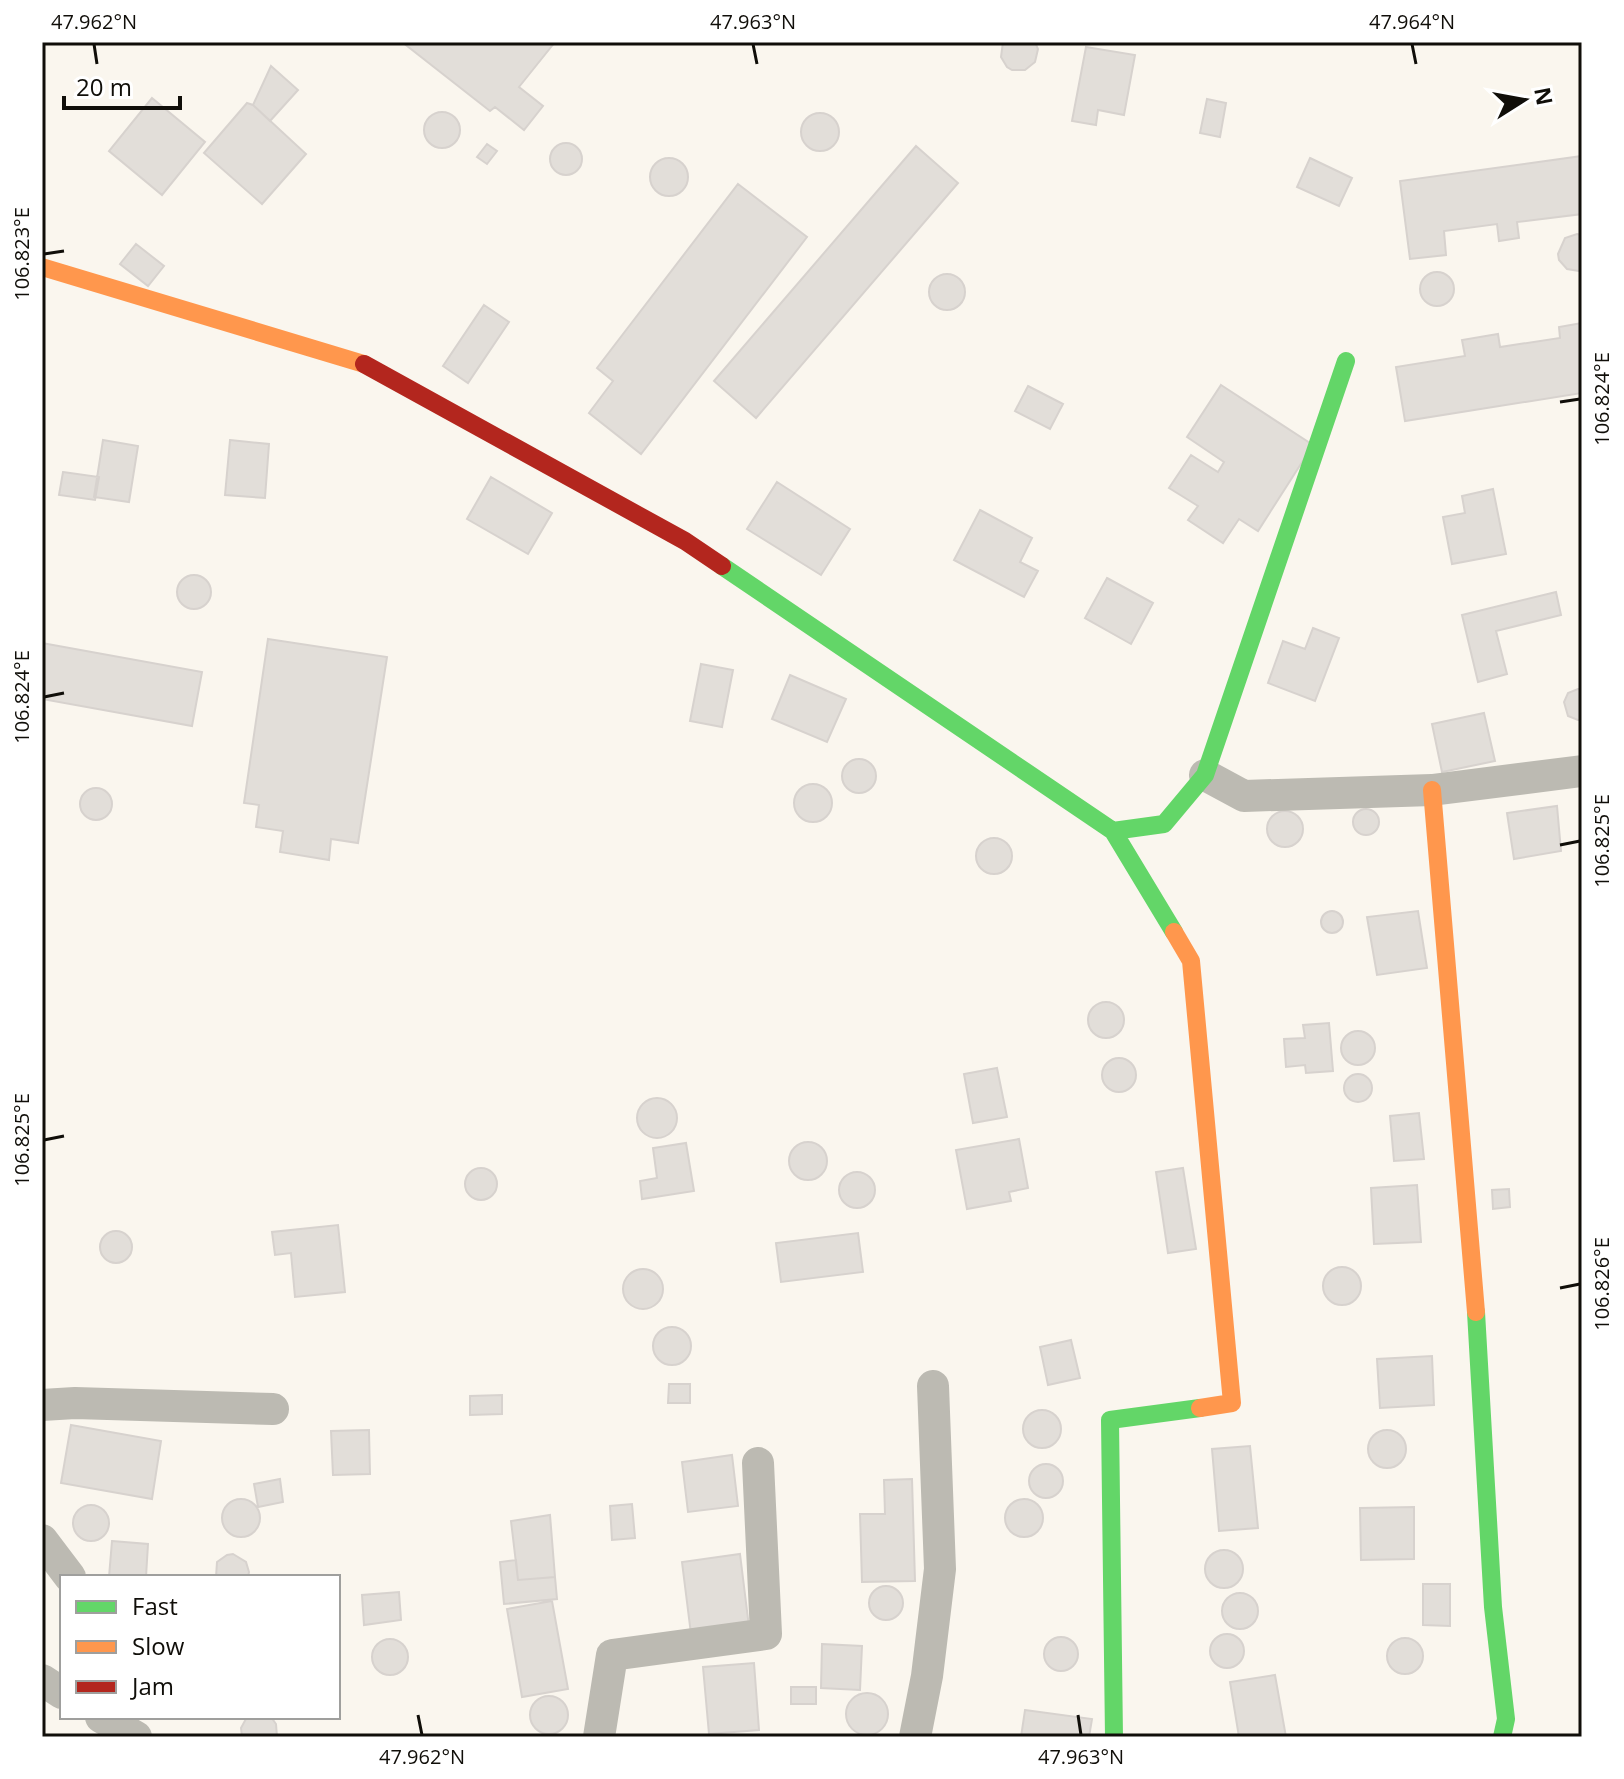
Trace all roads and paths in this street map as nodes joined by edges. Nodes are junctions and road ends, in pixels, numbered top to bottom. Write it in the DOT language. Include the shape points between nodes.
graph roads {
  1 [pos="42,267"];
  2 [pos="1346,361"];
  3 [pos="1582,771"];
  4 [pos="1205,775"];
  5 [pos="1432,790"];
  6 [pos="1113,831"];
  7 [pos="933,1386"];
  8 [pos="42,1405"];
  9 [pos="273,1409"];
  10 [pos="758,1463"];
  11 [pos="42,1540"];
  12 [pos="68,1575"];
  13 [pos="42,1680"];
  14 [pos="60,1692"];
  15 [pos="105,1719"];
  16 [pos="136,1737"];
  17 [pos="599,1737"];
  18 [pos="915,1737"];
  19 [pos="1114,1737"];
  20 [pos="1502,1737"];
  1 -- 6 [label="street" via="360,362 685,541"];
  2 -- 4 [label="street"];
  3 -- 5 [label="street"];
  4 -- 5 [label="street" via="1244,796"];
  4 -- 6 [label="street" via="1164,824"];
  5 -- 20 [label="street" via="1479,1349 1493,1607 1506,1719"];
  6 -- 19 [label="street" via="1191,961 1232,1403 1110,1420"];
  7 -- 18 [label="street" via="940,1569"];
  8 -- 9 [label="street"];
  10 -- 17 [label="street" via="766,1634 612,1655"];
  11 -- 12 [label="street"];
  13 -- 14 [label="street"];
  15 -- 16 [label="street"];
}
